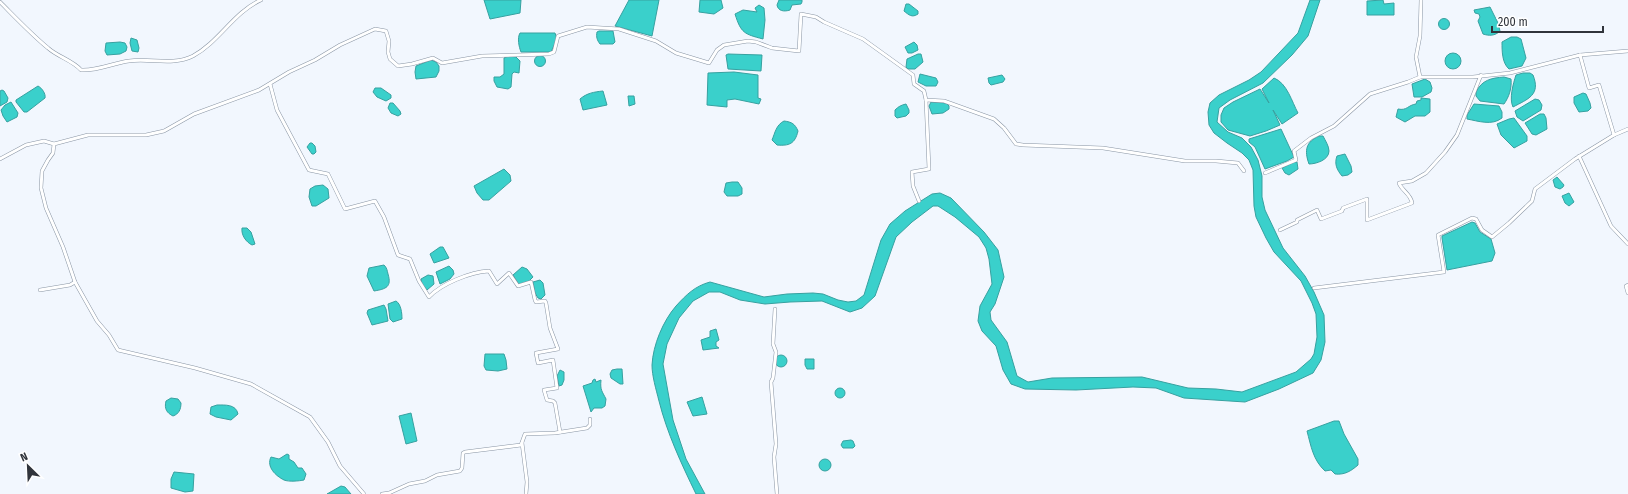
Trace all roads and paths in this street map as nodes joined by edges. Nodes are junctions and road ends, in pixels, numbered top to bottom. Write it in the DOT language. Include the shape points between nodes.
graph roads {
  1 [pos="261,0"];
  2 [pos="1421,0"];
  3 [pos="0,2"];
  4 [pos="1628,51"];
  5 [pos="1580,55"];
  6 [pos="1481,75"];
  7 [pos="1420,77"];
  8 [pos="270,84"];
  9 [pos="926,100"];
  10 [pos="1628,129"];
  11 [pos="1614,135"];
  12 [pos="54,144"];
  13 [pos="1580,156"];
  14 [pos="0,159"];
  15 [pos="1244,171"];
  16 [pos="1265,173"];
  17 [pos="919,201"];
  18 [pos="1280,230"];
  19 [pos="1628,244"];
  20 [pos="75,282"];
  21 [pos="1628,285"];
  22 [pos="1314,288"];
  23 [pos="40,290"];
  24 [pos="1628,293"];
  25 [pos="775,309"];
  26 [pos="590,419"];
  27 [pos="560,432"];
  28 [pos="522,443"];
  29 [pos="364,494"];
  30 [pos="382,494"];
  31 [pos="526,494"];
  32 [pos="777,494"];
  1 -- 3 [label="street" via="244,11 192,56 177,60 129,61 91,70 81,70 75,63 66,61 48,49"];
  2 -- 7 [label="street" via="1420,36 1416,57"];
  4 -- 5 [label="street"];
  5 -- 6 [label="street" via="1510,73"];
  5 -- 11 [label="street" via="1589,88 1599,85"];
  6 -- 7 [label="street"];
  6 -- 18 [label="street" via="1457,135 1445,152 1426,173 1412,181 1399,183 1412,203 1367,220 1367,199 1321,219 1317,210"];
  7 -- 16 [label="street" via="1370,94 1334,126 1311,138 1294,151 1296,160"];
  8 -- 9 [label="street" via="340,45 375,29 386,31 390,59 398,66 433,58 442,63 482,56 549,54 554,52 558,36 587,27 619,29 656,41 676,53 709,62 717,50 724,46 748,41 772,48 799,51 801,14 816,16 863,39 913,75 914,84 924,92"];
  8 -- 12 [label="street" via="194,114 164,131 146,135 88,135"];
  8 -- 27 [label="street" via="277,110 309,170 328,174 344,209 375,201 384,217 398,255 410,259 429,297 442,287 480,271 488,270 497,284 509,273 518,286 531,282 536,302 545,301 550,328 558,349 536,353 538,363 553,360 557,388 544,390 547,400 555,403"];
  9 -- 15 [label="street" via="944,101 994,119 1016,144 1103,148 1184,161 1238,163"];
  9 -- 17 [label="street" via="929,169 912,172 913,186"];
  10 -- 11 [label="street"];
  11 -- 13 [label="street"];
  12 -- 14 [label="street" via="44,141 26,145"];
  12 -- 20 [label="street" via="53,153 42,171 41,188 46,208"];
  13 -- 19 [label="street" via="1611,226"];
  13 -- 22 [label="street" via="1535,189 1532,201 1510,224 1492,237 1482,230 1476,219 1472,218 1438,235 1444,272"];
  20 -- 23 [label="street"];
  20 -- 29 [label="street" via="97,321 118,350 251,384 310,417 328,442 340,466"];
  21 -- 24 [label="street"];
  25 -- 32 [label="street" via="773,344 776,352 771,382"];
  26 -- 27 [label="street" via="587,428"];
  27 -- 28 [label="street" via="525,434"];
  28 -- 30 [label="street" via="465,452 460,471 437,475"];
  28 -- 31 [label="street"];
}
